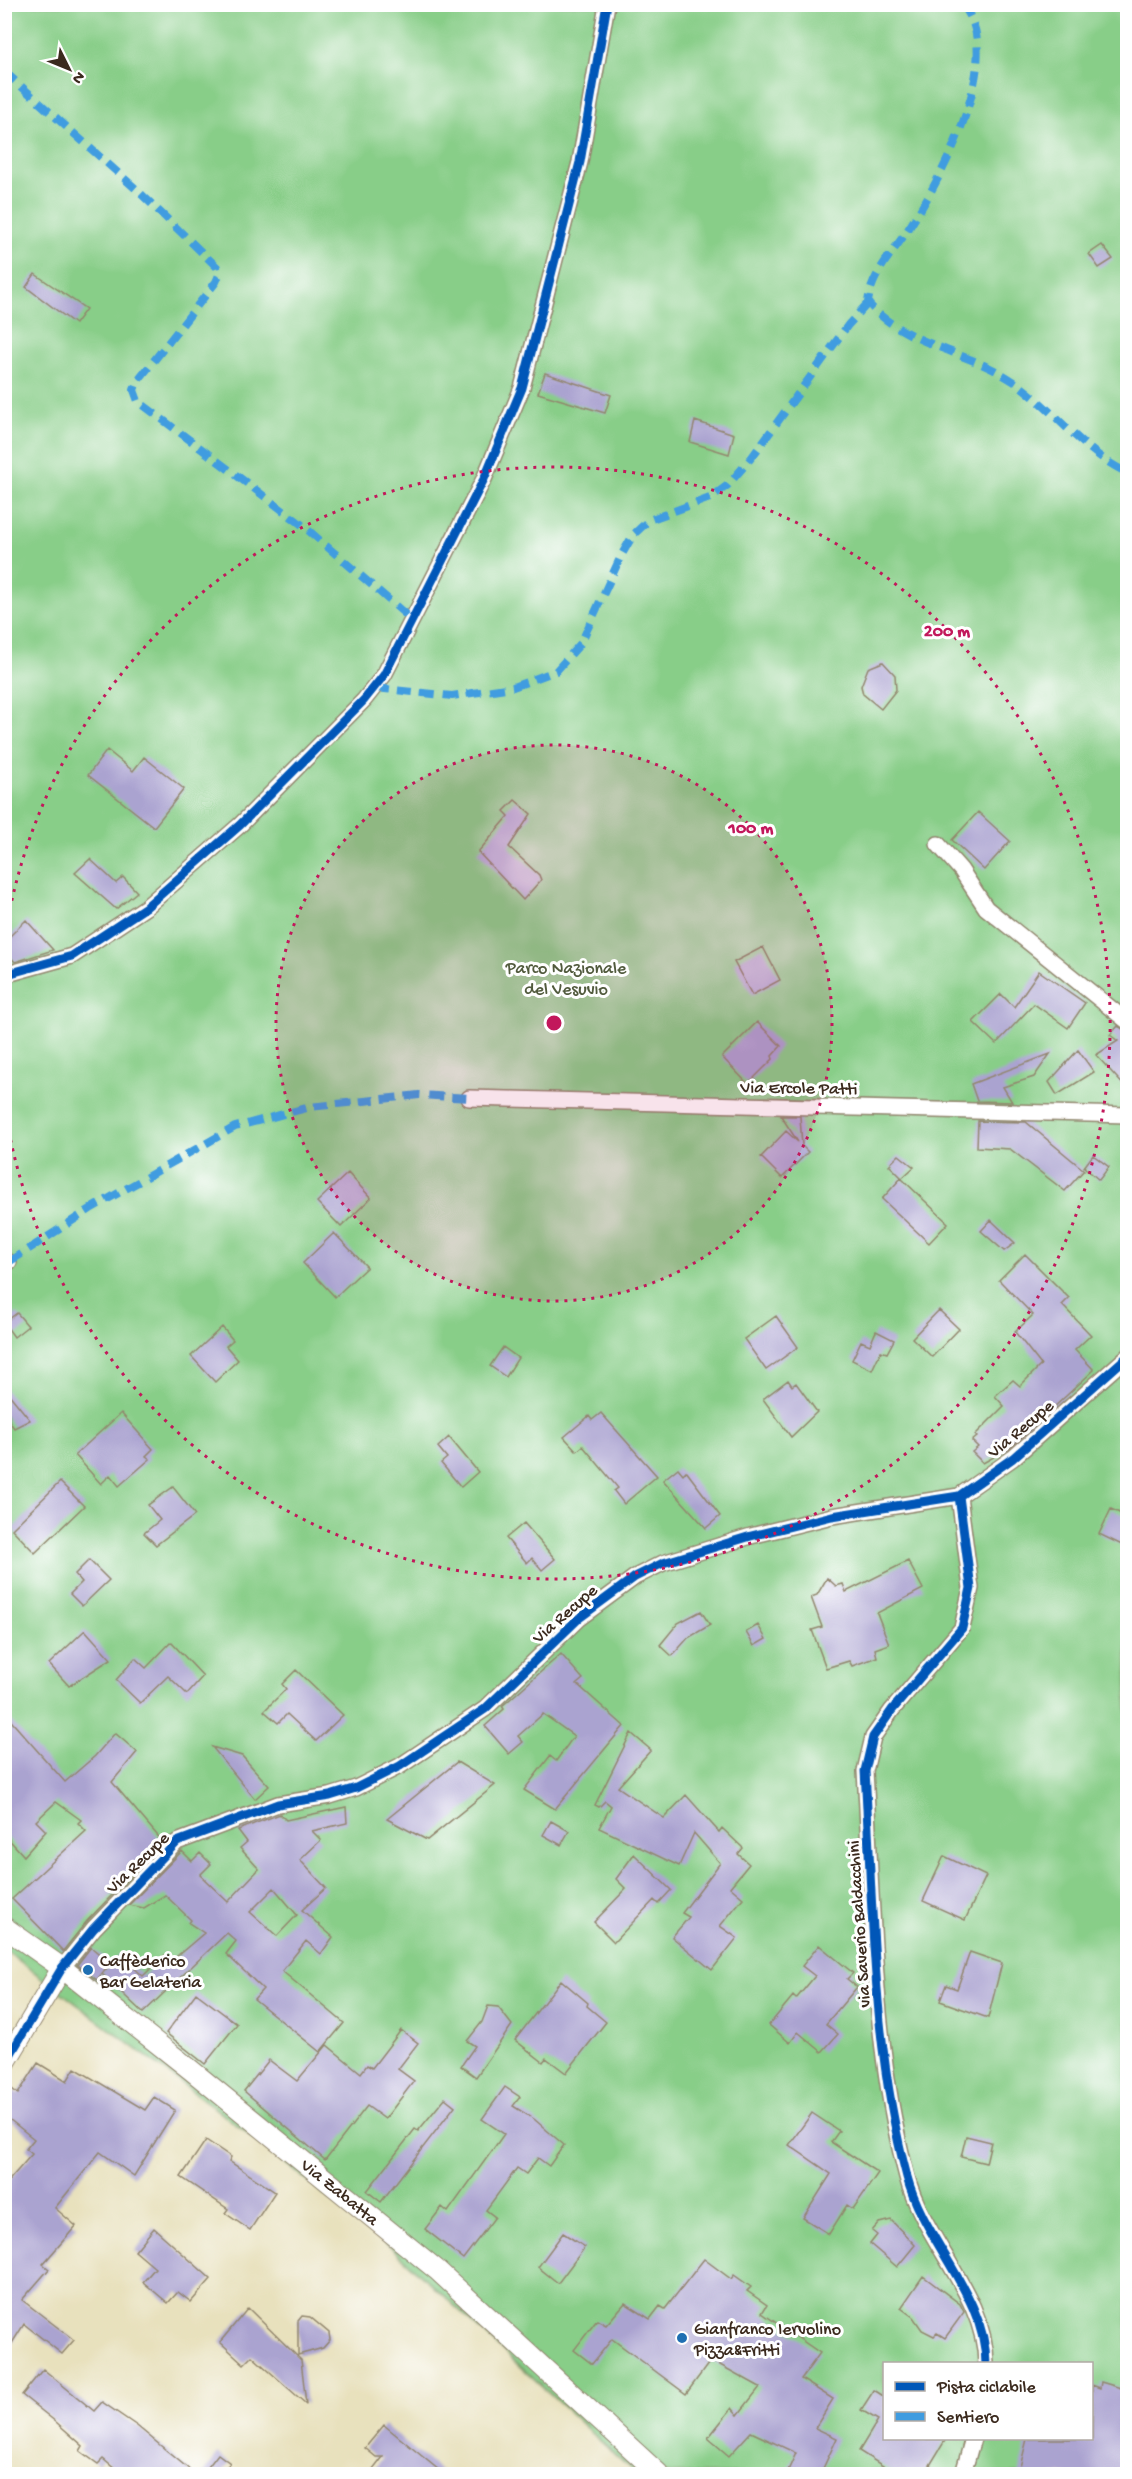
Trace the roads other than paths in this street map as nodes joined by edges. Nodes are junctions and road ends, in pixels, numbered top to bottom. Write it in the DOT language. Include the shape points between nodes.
graph roads {
  1 [pos="607,4"];
  2 [pos="938,844"];
  3 [pos="4,975"];
  4 [pos="1128,1022"];
  5 [pos="469,1098"];
  6 [pos="1128,1115"];
  7 [pos="1128,1356"];
  8 [pos="959,1496"];
  9 [pos="4,1927"];
  10 [pos="62,1968"];
  11 [pos="4,2065"];
  12 [pos="986,2362"];
  13 [pos="973,2440"];
  14 [pos="659,2475"];
  15 [pos="963,2475"];
  1 -- 3 [label="street" via="580,162 522,388 484,479 384,675 240,825 146,907 72,956"];
  2 -- 4 [label="street" via="986,908"];
  5 -- 6 [label="street, Via Ercole Patti"];
  7 -- 8 [label="street, Via Recupe" via="1013,1458"];
  8 -- 10 [label="street, Via Recupe" via="832,1516 751,1536 663,1563 635,1577 578,1619 485,1709 400,1766 356,1788 278,1804 177,1842 94,1928"];
  8 -- 12 [label="street, via Saverio Baldacchini" via="971,1588 962,1628 879,1728 873,1737 866,1771 884,2071 907,2178 919,2210 968,2300 986,2344"];
  9 -- 10 [label="street, Via Zabatta"];
  10 -- 11 [label="street"];
  10 -- 14 [label="street, Via Zabatta" via="437,2270"];
  13 -- 15 [label="street"];
}
